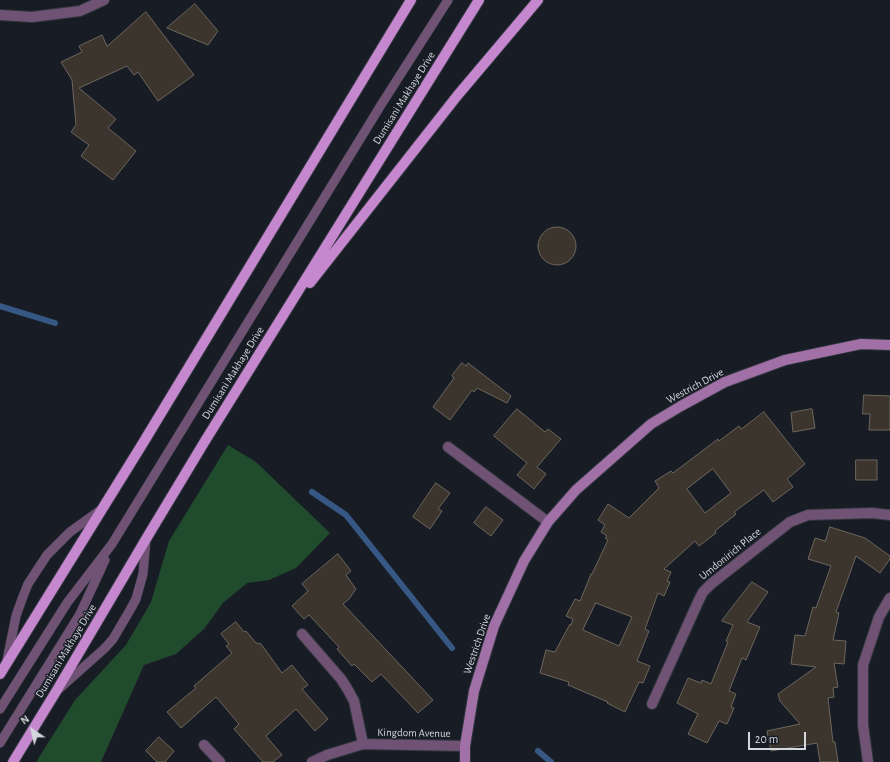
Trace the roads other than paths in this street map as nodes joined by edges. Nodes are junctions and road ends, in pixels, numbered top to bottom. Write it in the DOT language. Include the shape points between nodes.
graph roads {
  1 [pos="104,0"];
  2 [pos="411,0"];
  3 [pos="448,0"];
  4 [pos="479,0"];
  5 [pos="538,0"];
  6 [pos="0,15"];
  7 [pos="279,322"];
  8 [pos="890,345"];
  9 [pos="448,447"];
  10 [pos="103,508"];
  11 [pos="890,516"];
  12 [pos="548,522"];
  13 [pos="146,539"];
  14 [pos="112,544"];
  15 [pos="890,598"];
  16 [pos="302,634"];
  17 [pos="7,663"];
  18 [pos="0,674"];
  19 [pos="57,690"];
  20 [pos="652,704"];
  21 [pos="0,709"];
  22 [pos="0,743"];
  23 [pos="363,744"];
  24 [pos="204,745"];
  25 [pos="465,746"];
  26 [pos="13,762"];
  27 [pos="220,762"];
  28 [pos="312,762"];
  29 [pos="465,762"];
  30 [pos="868,762"];
  1 -- 6 [label="street" via="80,11 32,17"];
  2 -- 10 [label="main road"];
  3 -- 14 [label="lane"];
  4 -- 7 [label="main road, Dumisani Makhaye Drive"];
  5 -- 7 [label="main road" via="457,96"];
  7 -- 13 [label="main road, Dumisani Makhaye Drive"];
  8 -- 12 [label="street, Westrich Drive" via="861,344 785,360 725,382 651,424 576,490"];
  9 -- 12 [label="street"];
  10 -- 17 [label="main road"];
  10 -- 17 [label="lane" via="57,545 28,584 16,616"];
  11 -- 20 [label="street, Umdonirich Place" via="872,513 808,515 800,518 790,522 711,584 698,602"];
  12 -- 25 [label="street, Westrich Drive" via="524,561 494,626 474,691"];
  13 -- 19 [label="main road, Dumisani Makhaye Drive"];
  13 -- 19 [label="lane" via="143,574 136,599 113,639"];
  14 -- 21 [label="lane" via="67,603"];
  14 -- 22 [label="lane" via="80,614"];
  15 -- 30 [label="street" via="879,617 862,666 863,725"];
  16 -- 23 [label="street, Kingdom Avenue" via="348,690 354,701"];
  17 -- 18 [label="main road"];
  19 -- 26 [label="main road, Dumisani Makhaye Drive"];
  23 -- 25 [label="street, Kingdom Avenue"];
  23 -- 28 [label="street, Kingdom Avenue"];
  24 -- 27 [label="street"];
  25 -- 29 [label="street, Westrich Drive"];
}
